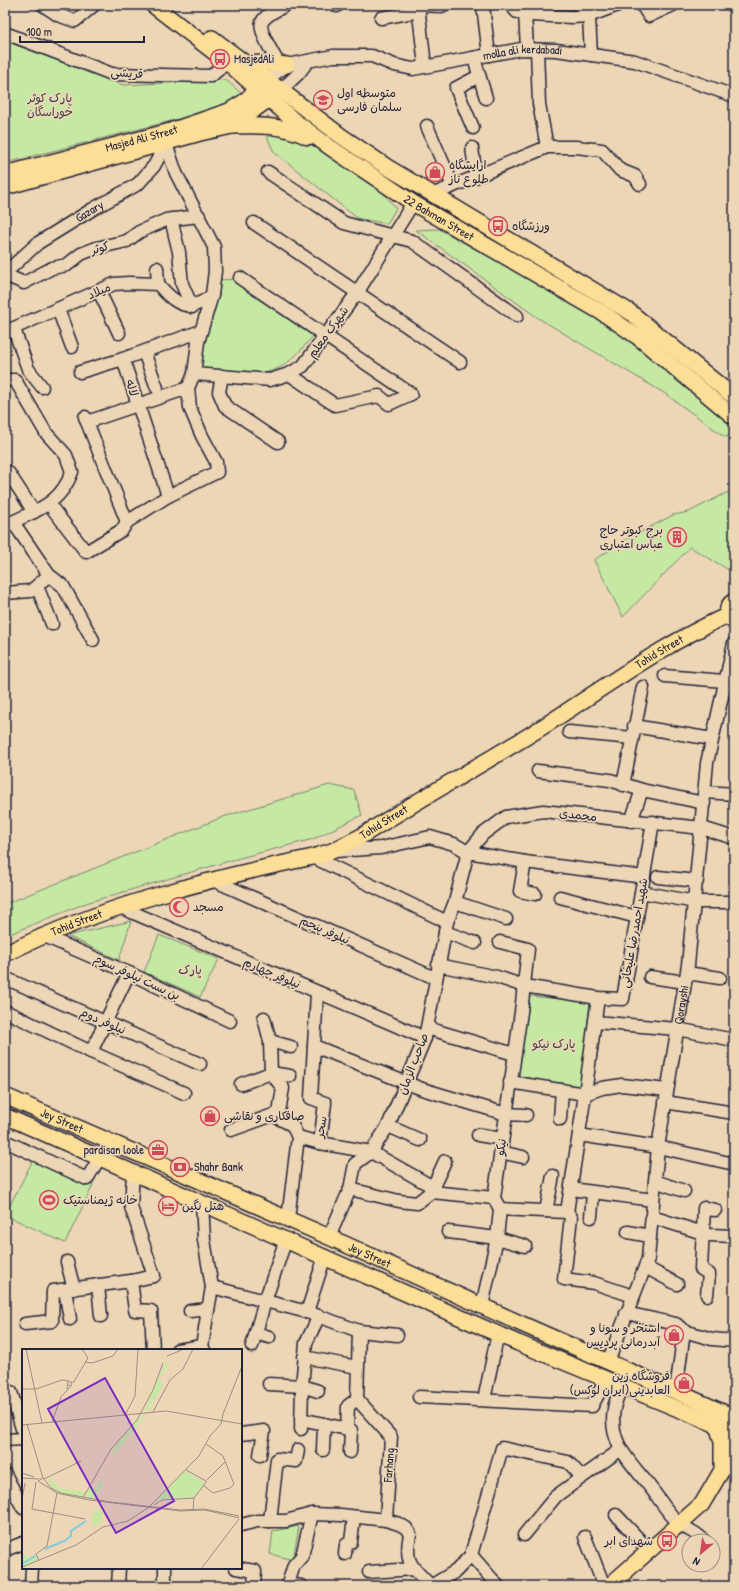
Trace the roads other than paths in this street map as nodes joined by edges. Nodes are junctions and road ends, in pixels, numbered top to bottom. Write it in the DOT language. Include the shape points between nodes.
graph roads {
  1 [pos="43,5"];
  2 [pos="94,5"];
  3 [pos="152,5"];
  4 [pos="169,5"];
  5 [pos="445,5"];
  6 [pos="512,5"];
  7 [pos="579,5"];
  8 [pos="618,5"];
  9 [pos="642,5"];
  10 [pos="673,5"];
  11 [pos="483,6"];
  12 [pos="278,7"];
  13 [pos="418,7"];
  14 [pos="525,13"];
  15 [pos="589,16"];
  16 [pos="381,18"];
  17 [pos="5,33"];
  18 [pos="532,50"];
  19 [pos="489,55"];
  20 [pos="591,55"];
  21 [pos="474,58"];
  22 [pos="308,61"];
  23 [pos="283,64"];
  24 [pos="236,65"];
  25 [pos="425,66"];
  26 [pos="479,76"];
  27 [pos="262,85"];
  28 [pos="275,95"];
  29 [pos="734,96"];
  30 [pos="486,98"];
  31 [pos="244,102"];
  32 [pos="225,113"];
  33 [pos="232,126"];
  34 [pos="427,126"];
  35 [pos="473,128"];
  36 [pos="166,144"];
  37 [pos="547,147"];
  38 [pos="330,148"];
  39 [pos="472,148"];
  40 [pos="268,172"];
  41 [pos="5,174"];
  42 [pos="476,176"];
  43 [pos="640,184"];
  44 [pos="453,186"];
  45 [pos="5,187"];
  46 [pos="434,194"];
  47 [pos="413,203"];
  48 [pos="199,216"];
  49 [pos="171,220"];
  50 [pos="254,223"];
  51 [pos="393,235"];
  52 [pos="10,261"];
  53 [pos="157,268"];
  54 [pos="5,274"];
  55 [pos="240,278"];
  56 [pos="158,284"];
  57 [pos="99,291"];
  58 [pos="357,293"];
  59 [pos="212,294"];
  60 [pos="192,306"];
  61 [pos="622,307"];
  62 [pos="58,309"];
  63 [pos="517,316"];
  64 [pos="613,319"];
  65 [pos="10,330"];
  66 [pos="201,331"];
  67 [pos="119,333"];
  68 [pos="325,336"];
  69 [pos="72,347"];
  70 [pos="144,352"];
  71 [pos="123,359"];
  72 [pos="460,362"];
  73 [pos="80,372"];
  74 [pos="194,374"];
  75 [pos="289,374"];
  76 [pos="222,376"];
  77 [pos="5,380"];
  78 [pos="42,387"];
  79 [pos="157,388"];
  80 [pos="188,388"];
  81 [pos="734,397"];
  82 [pos="137,404"];
  83 [pos="734,417"];
  84 [pos="278,442"];
  85 [pos="5,471"];
  86 [pos="168,496"];
  87 [pos="48,504"];
  88 [pos="34,512"];
  89 [pos="127,522"];
  90 [pos="9,524"];
  91 [pos="49,575"];
  92 [pos="37,586"];
  93 [pos="5,594"];
  94 [pos="734,601"];
  95 [pos="731,618"];
  96 [pos="52,624"];
  97 [pos="92,640"];
  98 [pos="734,643"];
  99 [pos="665,676"];
  100 [pos="724,681"];
  101 [pos="643,687"];
  102 [pos="634,726"];
  103 [pos="569,732"];
  104 [pos="632,738"];
  105 [pos="712,739"];
  106 [pos="538,771"];
  107 [pos="623,785"];
  108 [pos="642,790"];
  109 [pos="734,794"];
  110 [pos="704,797"];
  111 [pos="631,821"];
  112 [pos="653,822"];
  113 [pos="380,824"];
  114 [pos="702,828"];
  115 [pos="734,838"];
  116 [pos="381,848"];
  117 [pos="332,851"];
  118 [pos="468,852"];
  119 [pos="313,857"];
  120 [pos="524,862"];
  121 [pos="658,876"];
  122 [pos="644,877"];
  123 [pos="215,881"];
  124 [pos="697,881"];
  125 [pos="641,892"];
  126 [pos="535,894"];
  127 [pos="560,897"];
  128 [pos="455,902"];
  129 [pos="695,902"];
  130 [pos="734,902"];
  131 [pos="120,908"];
  132 [pos="637,917"];
  133 [pos="506,919"];
  134 [pos="446,927"];
  135 [pos="42,935"];
  136 [pos="500,942"];
  137 [pos="475,944"];
  138 [pos="5,954"];
  139 [pos="438,965"];
  140 [pos="129,973"];
  141 [pos="650,977"];
  142 [pos="5,978"];
  143 [pos="435,978"];
  144 [pos="686,978"];
  145 [pos="720,978"];
  146 [pos="524,986"];
  147 [pos="317,993"];
  148 [pos="598,998"];
  149 [pos="5,1010"];
  150 [pos="264,1018"];
  151 [pos="230,1021"];
  152 [pos="106,1022"];
  153 [pos="595,1022"];
  154 [pos="677,1029"];
  155 [pos="426,1033"];
  156 [pos="734,1040"];
  157 [pos="270,1041"];
  158 [pos="314,1046"];
  159 [pos="291,1047"];
  160 [pos="91,1052"];
  161 [pos="514,1054"];
  162 [pos="200,1064"];
  163 [pos="271,1073"];
  164 [pos="290,1076"];
  165 [pos="510,1082"];
  166 [pos="241,1084"];
  167 [pos="407,1084"];
  168 [pos="562,1090"];
  169 [pos="184,1093"];
  170 [pos="585,1094"];
  171 [pos="5,1096"];
  172 [pos="666,1096"];
  173 [pos="734,1113"];
  174 [pos="506,1114"];
  175 [pos="526,1116"];
  176 [pos="6,1117"];
  177 [pos="278,1118"];
  178 [pos="560,1119"];
  179 [pos="388,1126"];
  180 [pos="231,1130"];
  181 [pos="478,1135"];
  182 [pos="579,1135"];
  183 [pos="298,1137"];
  184 [pos="502,1139"];
  185 [pos="420,1140"];
  186 [pos="5,1141"];
  187 [pos="320,1143"];
  188 [pos="658,1147"];
  189 [pos="371,1152"];
  190 [pos="500,1152"];
  191 [pos="523,1157"];
  192 [pos="100,1158"];
  193 [pos="445,1161"];
  194 [pos="734,1164"];
  195 [pos="133,1172"];
  196 [pos="553,1176"];
  197 [pos="655,1182"];
  198 [pos="350,1189"];
  199 [pos="571,1189"];
  200 [pos="432,1190"];
  201 [pos="684,1191"];
  202 [pos="593,1193"];
  203 [pos="653,1200"];
  204 [pos="202,1202"];
  205 [pos="497,1203"];
  206 [pos="715,1210"];
  207 [pos="546,1211"];
  208 [pos="567,1212"];
  209 [pos="591,1216"];
  210 [pos="652,1217"];
  211 [pos="288,1219"];
  212 [pos="448,1232"];
  213 [pos="628,1232"];
  214 [pos="703,1233"];
  215 [pos="650,1236"];
  216 [pos="734,1236"];
  217 [pos="329,1237"];
  218 [pos="497,1238"];
  219 [pos="286,1239"];
  220 [pos="525,1246"];
  221 [pos="325,1256"];
  222 [pos="66,1262"];
  223 [pos="645,1267"];
  224 [pos="131,1281"];
  225 [pos="677,1284"];
  226 [pos="98,1285"];
  227 [pos="212,1287"];
  228 [pos="69,1289"];
  229 [pos="707,1295"];
  230 [pos="633,1296"];
  231 [pos="265,1300"];
  232 [pos="482,1306"];
  233 [pos="208,1308"];
  234 [pos="190,1311"];
  235 [pos="307,1312"];
  236 [pos="626,1313"];
  237 [pos="101,1316"];
  238 [pos="319,1316"];
  239 [pos="70,1319"];
  240 [pos="25,1324"];
  241 [pos="359,1331"];
  242 [pos="684,1331"];
  243 [pos="256,1333"];
  244 [pos="498,1333"];
  245 [pos="397,1335"];
  246 [pos="269,1337"];
  247 [pos="734,1341"];
  248 [pos="252,1346"];
  249 [pos="203,1348"];
  250 [pos="153,1349"];
  251 [pos="190,1349"];
  252 [pos="304,1357"];
  253 [pos="608,1362"];
  254 [pos="357,1367"];
  255 [pos="606,1379"];
  256 [pos="269,1384"];
  257 [pos="302,1386"];
  258 [pos="622,1386"];
  259 [pos="318,1391"];
  260 [pos="676,1391"];
  261 [pos="11,1392"];
  262 [pos="419,1397"];
  263 [pos="357,1399"];
  264 [pos="484,1400"];
  265 [pos="734,1417"];
  266 [pos="324,1424"];
  267 [pos="717,1425"];
  268 [pos="22,1429"];
  269 [pos="352,1430"];
  270 [pos="734,1432"];
  271 [pos="242,1434"];
  272 [pos="22,1439"];
  273 [pos="5,1440"];
  274 [pos="298,1450"];
  275 [pos="323,1450"];
  276 [pos="620,1450"];
  277 [pos="350,1452"];
  278 [pos="260,1455"];
  279 [pos="734,1459"];
  280 [pos="722,1470"];
  281 [pos="5,1474"];
  282 [pos="582,1476"];
  283 [pos="22,1503"];
  284 [pos="312,1514"];
  285 [pos="616,1515"];
  286 [pos="354,1517"];
  287 [pos="386,1520"];
  288 [pos="270,1521"];
  289 [pos="680,1523"];
  290 [pos="242,1525"];
  291 [pos="695,1533"];
  292 [pos="524,1535"];
  293 [pos="585,1537"];
  294 [pos="22,1543"];
  295 [pos="5,1550"];
  296 [pos="649,1550"];
  297 [pos="344,1554"];
  298 [pos="471,1555"];
  299 [pos="32,1569"];
  300 [pos="119,1569"];
  301 [pos="165,1569"];
  302 [pos="242,1569"];
  303 [pos="414,1569"];
  304 [pos="369,1572"];
  305 [pos="31,1586"];
  306 [pos="118,1586"];
  307 [pos="165,1586"];
  308 [pos="254,1586"];
  309 [pos="301,1586"];
  310 [pos="431,1586"];
  311 [pos="498,1586"];
  312 [pos="604,1586"];
  313 [pos="609,1586"];
  1 -- 2 [label="street" via="58,15 75,21"];
  3 -- 24 [label="main road, 22 Bahman Street"];
  4 -- 24 [label="main road, 22 Bahman Street"];
  5 -- 13 [label="street"];
  6 -- 14 [label="street" via="517,12"];
  7 -- 15 [label="street"];
  8 -- 15 [label="street"];
  9 -- 10 [label="street" via="649,16"];
  11 -- 19 [label="street"];
  12 -- 23 [label="street" via="262,22 262,30"];
  13 -- 16 [label="street"];
  13 -- 25 [label="street"];
  14 -- 15 [label="street"];
  14 -- 18 [label="street"];
  15 -- 20 [label="street"];
  17 -- 24 [label="street, قریشی" via="112,74 211,76"];
  18 -- 19 [label="street, molla ali kerdabadi"];
  18 -- 20 [label="street, molla ali kerdabadi" via="556,50"];
  18 -- 37 [label="street"];
  19 -- 21 [label="street, molla ali kerdabadi"];
  20 -- 29 [label="street, molla ali kerdabadi" via="635,61"];
  21 -- 25 [label="street, molla ali kerdabadi"];
  21 -- 26 [label="street"];
  22 -- 23 [label="street, molla ali kerdabadi"];
  22 -- 25 [label="street, molla ali kerdabadi" via="333,56 372,56 413,69"];
  22 -- 28 [label="street"];
  23 -- 24 [label="main road"];
  23 -- 27 [label="street"];
  24 -- 27 [label="main road, 22 Bahman Street"];
  24 -- 31 [label="main road" via="243,86"];
  26 -- 30 [label="street"];
  26 -- 35 [label="street" via="456,88"];
  27 -- 28 [label="main road, 22 Bahman Street"];
  27 -- 31 [label="main road, Masjed Ali Street"];
  28 -- 33 [label="main road"];
  28 -- 38 [label="main road, 22 Bahman Street"];
  28 -- 46 [label="main road, 22 Bahman Street"];
  31 -- 32 [label="main road, Masjed Ali Street"];
  32 -- 33 [label="main road"];
  32 -- 41 [label="main road, Masjed Ali Street" via="167,132"];
  33 -- 36 [label="main road, Masjed Ali Street"];
  33 -- 38 [label="main road" via="283,128"];
  34 -- 44 [label="street"];
  36 -- 45 [label="main road, Masjed Ali Street"];
  36 -- 48 [label="street" via="176,172"];
  36 -- 52 [label="street, Gazary" via="154,166 138,184"];
  37 -- 42 [label="street" via="494,171"];
  37 -- 43 [label="street" via="602,150 620,170 635,176"];
  38 -- 47 [label="main road, 22 Bahman Street"];
  39 -- 42 [label="street"];
  40 -- 51 [label="street" via="344,223"];
  42 -- 44 [label="street"];
  44 -- 46 [label="street"];
  46 -- 61 [label="main road, 22 Bahman Street"];
  47 -- 51 [label="street, شهرک معلم"];
  47 -- 64 [label="main road, 22 Bahman Street"];
  48 -- 49 [label="street, کوثر"];
  48 -- 59 [label="street" via="214,247 215,271"];
  49 -- 54 [label="street, کوثر" via="139,232 127,241 81,254 67,265 52,268 24,284"];
  49 -- 60 [label="street" via="179,252 182,284"];
  50 -- 58 [label="street"];
  51 -- 58 [label="street, شهرک معلم"];
  51 -- 63 [label="street" via="412,240"];
  52 -- 54 [label="street, Gazary"];
  53 -- 56 [label="street"];
  55 -- 68 [label="street"];
  56 -- 57 [label="street, میلاد" via="114,284"];
  56 -- 60 [label="street" via="177,301"];
  57 -- 62 [label="street, میلاد"];
  57 -- 67 [label="street"];
  58 -- 68 [label="street, شهرک معلم"];
  58 -- 72 [label="street"];
  59 -- 60 [label="street" via="203,303"];
  59 -- 66 [label="street"];
  61 -- 64 [label="main road"];
  61 -- 81 [label="main road, 22 Bahman Street"];
  62 -- 65 [label="street, میلاد"];
  62 -- 69 [label="street"];
  64 -- 83 [label="main road, 22 Bahman Street"];
  65 -- 78 [label="street" via="28,369"];
  66 -- 70 [label="street"];
  66 -- 74 [label="street"];
  68 -- 75 [label="street, شهرک معلم" via="304,366"];
  68 -- 75 [label="street" via="411,394 389,404 379,396 335,405"];
  70 -- 71 [label="street"];
  70 -- 79 [label="street"];
  71 -- 73 [label="street"];
  71 -- 82 [label="street, لاله"];
  74 -- 76 [label="street, شهرک معلم"];
  74 -- 80 [label="street"];
  75 -- 76 [label="street, شهرک معلم" via="270,380"];
  76 -- 84 [label="street" via="219,392 225,406"];
  77 -- 87 [label="street" via="15,380 46,433 66,455 72,472 68,484 57,499"];
  80 -- 82 [label="street"];
  80 -- 86 [label="street" via="190,408 216,462 217,472"];
  82 -- 86 [label="street, لاله"];
  82 -- 89 [label="street" via="86,420"];
  85 -- 88 [label="street"];
  86 -- 89 [label="street"];
  87 -- 88 [label="street"];
  87 -- 89 [label="street" via="86,552 122,530"];
  88 -- 90 [label="street"];
  90 -- 91 [label="street"];
  91 -- 92 [label="street"];
  91 -- 97 [label="street" via="63,586"];
  92 -- 93 [label="street" via="31,591"];
  92 -- 96 [label="street"];
  94 -- 95 [label="main road" via="729,605"];
  95 -- 113 [label="main road, Tohid Street" via="696,629 543,727"];
  98 -- 100 [label="street, Qorayshi"];
  99 -- 100 [label="street"];
  100 -- 105 [label="street, Qorayshi"];
  101 -- 102 [label="street"];
  102 -- 104 [label="street"];
  102 -- 105 [label="street"];
  103 -- 104 [label="street"];
  104 -- 107 [label="street"];
  105 -- 110 [label="street, Qorayshi"];
  106 -- 107 [label="street" via="610,780"];
  107 -- 108 [label="street"];
  108 -- 110 [label="street"];
  108 -- 111 [label="street"];
  109 -- 110 [label="street"];
  110 -- 114 [label="street, Qorayshi"];
  111 -- 112 [label="street, محمدی"];
  111 -- 118 [label="street, محمدی" via="543,811 506,817 483,834"];
  112 -- 114 [label="street, محمدی"];
  112 -- 122 [label="street, شهید احمدرضا علیخانی"];
  113 -- 116 [label="street" via="375,837"];
  113 -- 117 [label="main road, Tohid Street"];
  114 -- 115 [label="street, محمدی"];
  114 -- 124 [label="street, Qorayshi"];
  116 -- 117 [label="street"];
  116 -- 118 [label="street" via="430,837 454,844"];
  117 -- 119 [label="main road, Tohid Street"];
  118 -- 120 [label="street"];
  118 -- 128 [label="street, صاحب الزمان"];
  119 -- 123 [label="main road, Tohid Street"];
  119 -- 134 [label="street"];
  120 -- 122 [label="street"];
  120 -- 126 [label="street" via="520,891"];
  121 -- 124 [label="street"];
  122 -- 125 [label="street, شهید احمدرضا علیخانی"];
  123 -- 131 [label="main road, Tohid Street" via="160,894"];
  123 -- 143 [label="street, نیلوفر پنجم"];
  124 -- 129 [label="street, Qorayshi"];
  125 -- 129 [label="street"];
  125 -- 132 [label="street, شهید احمدرضا علیخانی"];
  127 -- 132 [label="street"];
  128 -- 133 [label="street"];
  128 -- 134 [label="street, صاحب الزمان"];
  129 -- 130 [label="street"];
  129 -- 144 [label="street, Qorayshi"];
  131 -- 135 [label="main road, Tohid Street"];
  131 -- 147 [label="street, نیلوفر چهارم"];
  132 -- 148 [label="street, شهید احمدرضا علیخانی" via="623,999"];
  134 -- 137 [label="street"];
  134 -- 139 [label="street, صاحب الزمان"];
  135 -- 138 [label="main road, Tohid Street"];
  135 -- 140 [label="street, بن بست نیلوفر سوم"];
  136 -- 146 [label="street, نیکو" via="528,949"];
  139 -- 143 [label="street, صاحب الزمان"];
  139 -- 146 [label="street, شهید احمدرضا علیخانی" via="497,977"];
  140 -- 151 [label="street, بن بست نیلوفر سوم"];
  140 -- 152 [label="street"];
  141 -- 144 [label="street"];
  142 -- 152 [label="street, نیلوفر دوم"];
  143 -- 155 [label="street, صاحب الزمان"];
  144 -- 145 [label="street"];
  144 -- 154 [label="street, Qorayshi"];
  146 -- 148 [label="street, شهید احمدرضا علیخانی"];
  146 -- 161 [label="street, نیکو"];
  147 -- 155 [label="street, نیلوفر چهارم"];
  147 -- 158 [label="street, سحر"];
  148 -- 153 [label="street"];
  149 -- 160 [label="street"];
  150 -- 157 [label="street"];
  152 -- 160 [label="street"];
  152 -- 162 [label="street, نیلوفر دوم"];
  153 -- 154 [label="street"];
  153 -- 170 [label="street"];
  154 -- 156 [label="street"];
  154 -- 172 [label="street, Qorayshi"];
  155 -- 161 [label="street, نیلوفر چهارم"];
  155 -- 167 [label="street, صاحب الزمان"];
  157 -- 159 [label="street"];
  157 -- 163 [label="street"];
  158 -- 167 [label="street"];
  158 -- 187 [label="street, سحر" via="311,1098 325,1103"];
  160 -- 169 [label="street"];
  161 -- 165 [label="street, نیکو"];
  163 -- 164 [label="street"];
  163 -- 166 [label="street"];
  163 -- 177 [label="street" via="283,1088"];
  165 -- 168 [label="street"];
  165 -- 174 [label="street, نیکو"];
  167 -- 174 [label="street"];
  167 -- 179 [label="street, صاحب الزمان"];
  168 -- 170 [label="street"];
  168 -- 178 [label="street"];
  170 -- 172 [label="street" via="622,1085"];
  170 -- 182 [label="street"];
  171 -- 211 [label="main road, Jey Street"];
  172 -- 173 [label="street"];
  172 -- 188 [label="street, Qorayshi"];
  174 -- 175 [label="street"];
  174 -- 184 [label="street, نیکو"];
  176 -- 192 [label="main road, Jey Street"];
  177 -- 180 [label="street" via="273,1115"];
  177 -- 183 [label="street" via="292,1125"];
  179 -- 185 [label="street"];
  179 -- 189 [label="street, صاحب الزمان"];
  181 -- 184 [label="street"];
  182 -- 188 [label="street"];
  182 -- 199 [label="street"];
  183 -- 187 [label="street, سحر"];
  183 -- 211 [label="street, سحر"];
  184 -- 190 [label="street, نیکو"];
  186 -- 192 [label="street" via="87,1179"];
  187 -- 189 [label="street"];
  188 -- 194 [label="street"];
  188 -- 197 [label="street, Qorayshi"];
  189 -- 198 [label="street, صاحب الزمان" via="355,1164"];
  189 -- 200 [label="street"];
  190 -- 191 [label="street"];
  190 -- 205 [label="street, نیکو"];
  192 -- 195 [label="main road, Jey Street"];
  193 -- 200 [label="street"];
  195 -- 204 [label="main road, Jey Street"];
  195 -- 224 [label="street" via="131,1207 154,1276"];
  196 -- 207 [label="street"];
  197 -- 201 [label="street"];
  197 -- 203 [label="street, Qorayshi"];
  198 -- 200 [label="street" via="417,1203"];
  198 -- 217 [label="street, صاحب الزمان"];
  199 -- 202 [label="street"];
  199 -- 208 [label="street"];
  200 -- 205 [label="street"];
  202 -- 203 [label="street"];
  202 -- 209 [label="street"];
  203 -- 210 [label="street, Qorayshi"];
  204 -- 219 [label="main road, Jey Street"];
  204 -- 227 [label="street" via="204,1240"];
  205 -- 207 [label="street"];
  205 -- 218 [label="street, نیکو"];
  206 -- 214 [label="street" via="704,1208"];
  207 -- 208 [label="street"];
  208 -- 230 [label="street" via="571,1217 564,1279 594,1283"];
  210 -- 214 [label="street"];
  210 -- 215 [label="street, Qorayshi"];
  211 -- 217 [label="main road, Jey Street"];
  212 -- 218 [label="street"];
  213 -- 215 [label="street"];
  214 -- 216 [label="street"];
  214 -- 229 [label="street" via="701,1269 710,1274"];
  215 -- 223 [label="street, Qorayshi"];
  217 -- 232 [label="main road, Jey Street"];
  218 -- 220 [label="street"];
  218 -- 232 [label="street, نیکو"];
  219 -- 221 [label="main road, Jey Street"];
  219 -- 231 [label="street"];
  221 -- 235 [label="street"];
  221 -- 244 [label="main road, Jey Street"];
  222 -- 228 [label="street"];
  223 -- 225 [label="street"];
  223 -- 230 [label="street, Qorayshi"];
  224 -- 226 [label="street"];
  224 -- 250 [label="street" via="135,1310 151,1311"];
  226 -- 228 [label="street"];
  226 -- 237 [label="street"];
  227 -- 231 [label="street"];
  227 -- 233 [label="street"];
  228 -- 239 [label="street"];
  228 -- 240 [label="street" via="53,1292 52,1321"];
  230 -- 236 [label="street, Qorayshi"];
  231 -- 235 [label="street"];
  231 -- 243 [label="street"];
  232 -- 253 [label="main road, Jey Street"];
  233 -- 234 [label="street"];
  233 -- 249 [label="street"];
  235 -- 238 [label="street"];
  236 -- 242 [label="street" via="676,1324"];
  236 -- 253 [label="street, Qorayshi"];
  238 -- 241 [label="street"];
  238 -- 252 [label="street" via="306,1343"];
  241 -- 245 [label="street"];
  241 -- 254 [label="street"];
  242 -- 247 [label="street" via="712,1339"];
  242 -- 260 [label="street"];
  243 -- 246 [label="street"];
  243 -- 248 [label="street"];
  244 -- 255 [label="main road, Jey Street"];
  244 -- 264 [label="street"];
  249 -- 251 [label="street"];
  252 -- 254 [label="street"];
  252 -- 257 [label="street"];
  253 -- 260 [label="main road, Jey Street"];
  254 -- 263 [label="street"];
  255 -- 258 [label="main road, Jey Street"];
  255 -- 264 [label="street" via="592,1406"];
  256 -- 257 [label="street"];
  257 -- 259 [label="street"];
  257 -- 266 [label="street" via="301,1424"];
  258 -- 267 [label="main road, Jey Street"];
  258 -- 276 [label="street" via="614,1409 614,1433"];
  260 -- 265 [label="main road, Jey Street"];
  261 -- 268 [label="street"];
  262 -- 264 [label="street"];
  263 -- 269 [label="street" via="348,1406"];
  263 -- 287 [label="street, Farhang" via="391,1437"];
  266 -- 269 [label="street"];
  266 -- 275 [label="street"];
  267 -- 270 [label="main road, Jey Street"];
  267 -- 280 [label="main road" via="722,1442"];
  269 -- 277 [label="street"];
  271 -- 278 [label="street" via="264,1431"];
  272 -- 273 [label="street"];
  274 -- 288 [label="street" via="296,1461 277,1459"];
  276 -- 282 [label="street"];
  276 -- 289 [label="street" via="652,1488 666,1510"];
  279 -- 280 [label="main road"];
  280 -- 289 [label="main road" via="702,1504"];
  281 -- 283 [label="street"];
  282 -- 292 [label="street" via="556,1496"];
  282 -- 298 [label="street" via="568,1462 502,1448"];
  284 -- 286 [label="street"];
  284 -- 288 [label="street" via="286,1521"];
  284 -- 309 [label="street" via="302,1556 294,1565 288,1584"];
  285 -- 296 [label="street"];
  286 -- 287 [label="street"];
  286 -- 297 [label="street" via="351,1542 346,1545"];
  287 -- 303 [label="street" via="406,1528 410,1534 407,1557"];
  288 -- 290 [label="street"];
  289 -- 291 [label="street"];
  289 -- 296 [label="main road"];
  293 -- 312 [label="street"];
  294 -- 295 [label="street"];
  296 -- 313 [label="main road"];
  298 -- 310 [label="street" via="456,1571"];
  298 -- 311 [label="street"];
  299 -- 305 [label="street"];
  300 -- 306 [label="street"];
  301 -- 307 [label="street"];
  302 -- 308 [label="street" via="255,1571"];
  303 -- 304 [label="street"];
  303 -- 310 [label="street"];
}
